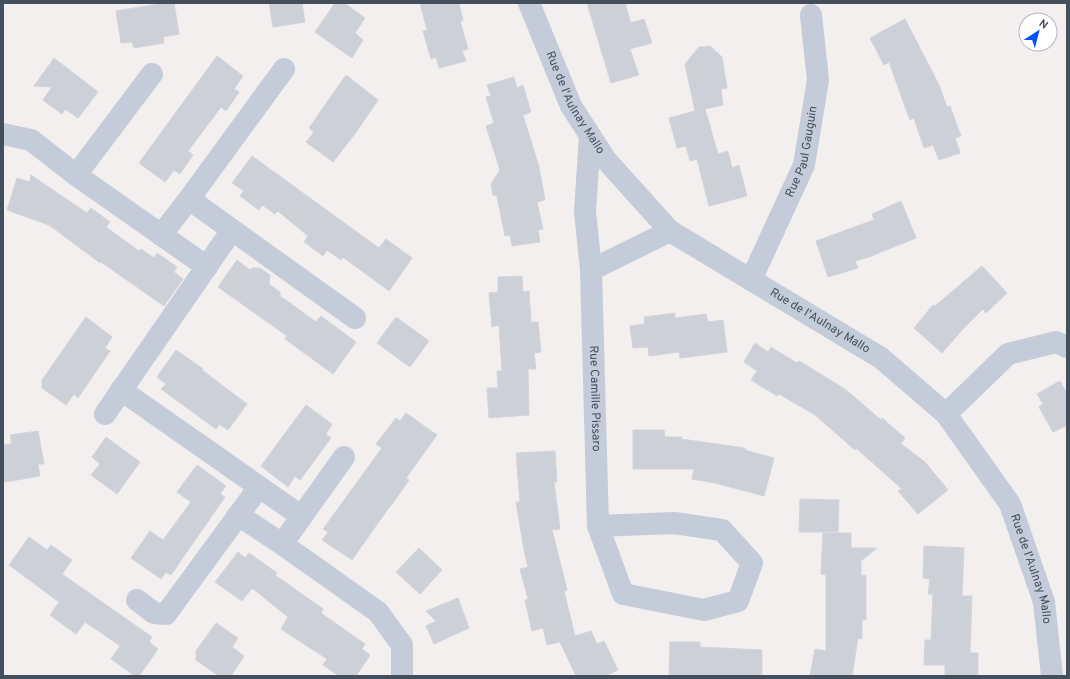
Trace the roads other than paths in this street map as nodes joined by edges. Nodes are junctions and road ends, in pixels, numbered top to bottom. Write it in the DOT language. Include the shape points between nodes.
graph roads {
  1 [pos="529,3"];
  2 [pos="811,15"];
  3 [pos="284,69"];
  4 [pos="152,74"];
  5 [pos="3,134"];
  6 [pos="590,136"];
  7 [pos="76,175"];
  8 [pos="189,199"];
  9 [pos="232,230"];
  10 [pos="670,231"];
  11 [pos="161,234"];
  12 [pos="207,267"];
  13 [pos="591,270"];
  14 [pos="751,280"];
  15 [pos="355,318"];
  16 [pos="1067,347"];
  17 [pos="121,390"];
  18 [pos="105,414"];
  19 [pos="946,414"];
  20 [pos="344,457"];
  21 [pos="259,487"];
  22 [pos="238,515"];
  23 [pos="301,516"];
  24 [pos="598,526"];
  25 [pos="282,544"];
  26 [pos="138,600"];
  27 [pos="402,676"];
  28 [pos="1052,676"];
  1 -- 6 [label="street, Rue de l'Aulnay Mallo" via="571,106"];
  2 -- 14 [label="street, Rue Paul Gauguin" via="818,80 804,165"];
  3 -- 8 [label="street"];
  4 -- 7 [label="street"];
  5 -- 7 [label="street" via="30,140"];
  6 -- 10 [label="street, Rue de l'Aulnay Mallo" via="606,160"];
  6 -- 13 [label="street, Rue Camille Pissaro" via="585,211"];
  7 -- 11 [label="street"];
  8 -- 9 [label="street"];
  8 -- 11 [label="street"];
  9 -- 12 [label="street"];
  9 -- 15 [label="street"];
  10 -- 13 [label="street"];
  10 -- 14 [label="street, Rue de l'Aulnay Mallo"];
  11 -- 12 [label="street"];
  12 -- 17 [label="street"];
  13 -- 24 [label="street, Rue Camille Pissaro"];
  14 -- 19 [label="street, Rue de l'Aulnay Mallo" via="881,358"];
  16 -- 19 [label="street" via="1056,342 1008,354"];
  17 -- 18 [label="street"];
  17 -- 21 [label="street"];
  19 -- 28 [label="street, Rue de l'Aulnay Mallo" via="1010,504 1044,602"];
  20 -- 23 [label="street"];
  21 -- 22 [label="street"];
  21 -- 23 [label="street"];
  22 -- 25 [label="street"];
  22 -- 26 [label="street" via="166,614 154,613"];
  23 -- 25 [label="street"];
  24 -- 24 [label="street, Rue Camille Pissaro" via="623,594 704,610 738,601 752,563 722,530 674,523"];
  25 -- 27 [label="street" via="378,612 402,644"];
}
